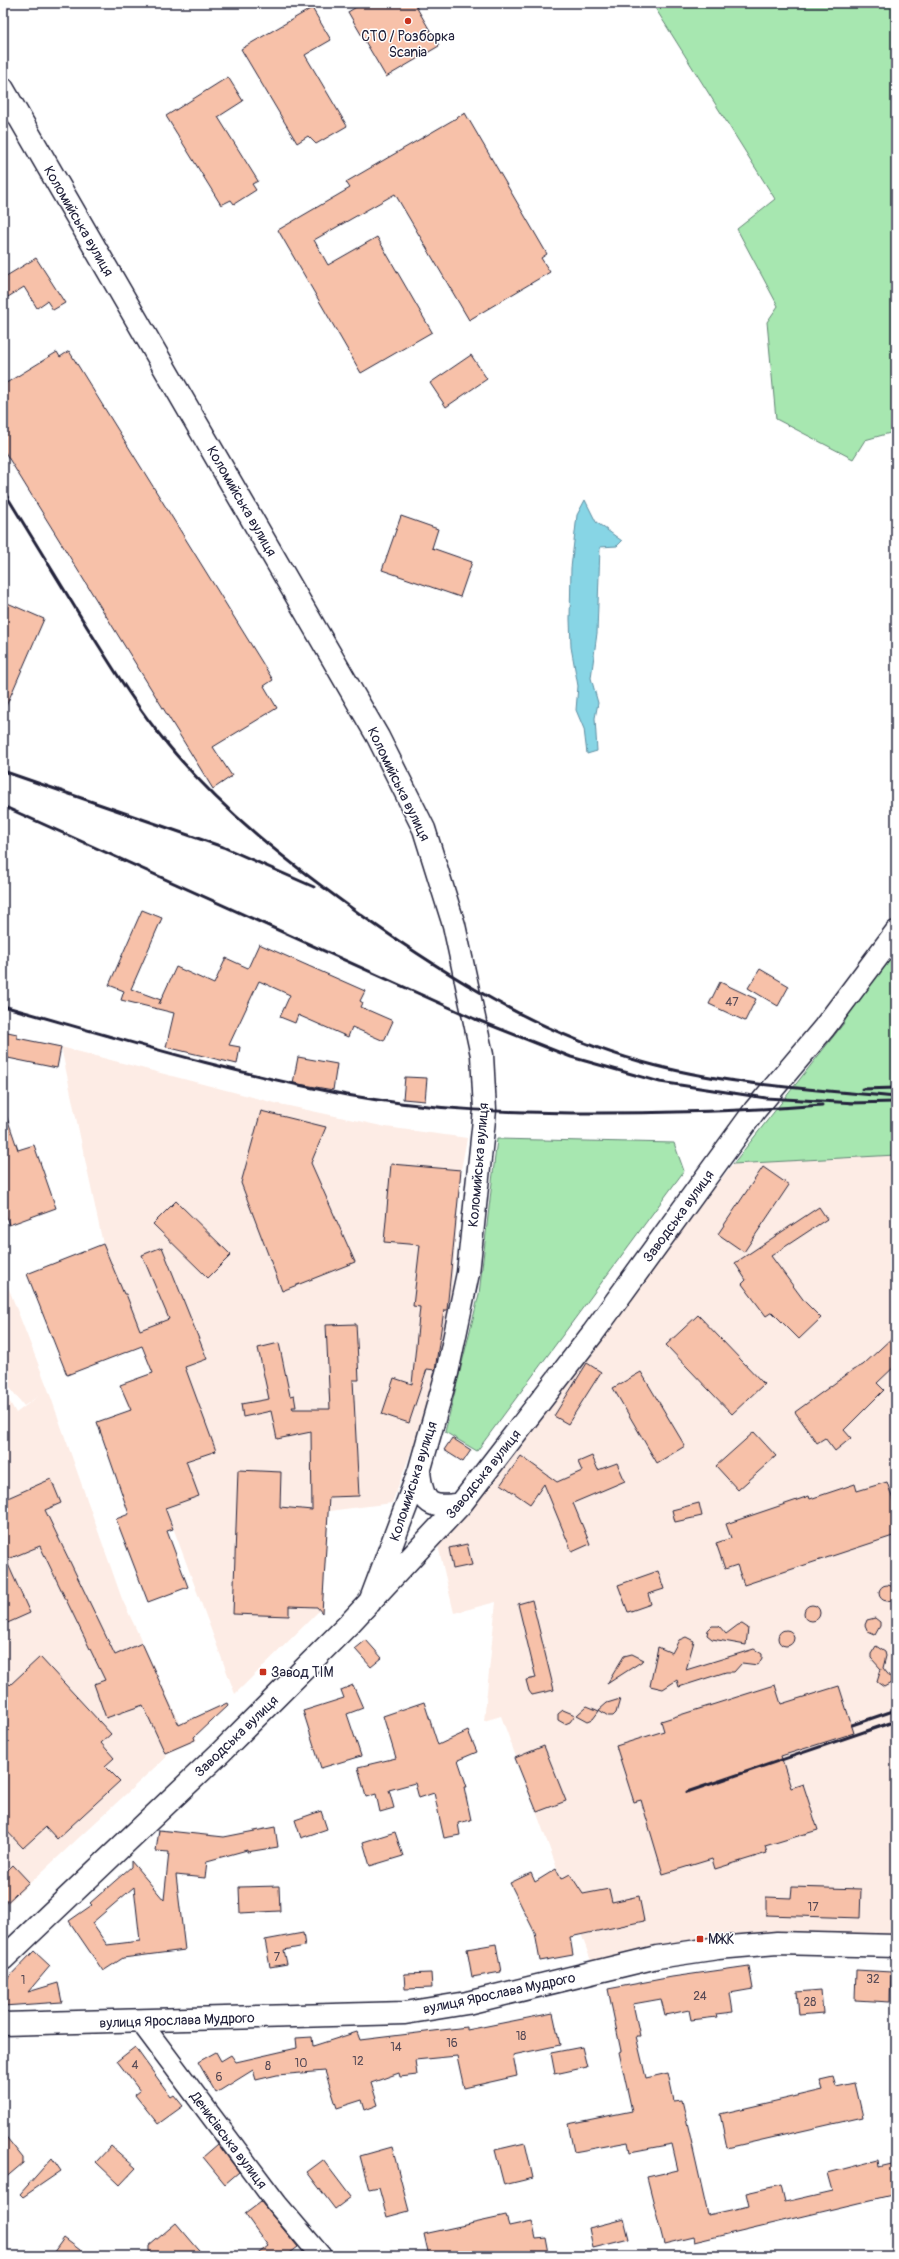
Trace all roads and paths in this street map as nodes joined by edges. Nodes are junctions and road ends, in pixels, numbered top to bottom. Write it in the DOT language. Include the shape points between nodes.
graph roads {
  1 [pos="3,89"];
  2 [pos="896,932"];
  3 [pos="419,1472"];
  4 [pos="461,1504"];
  5 [pos="370,1602"];
  6 [pos="896,1946"];
  7 [pos="3,1959"];
  8 [pos="140,2021"];
  9 [pos="3,2024"];
  10 [pos="321,2256"];
  1 -- 3 [label="main road, Коломийська вулиця" via="378,737 424,829 454,925 482,1055 485,1110 468,1273 447,1373"];
  2 -- 4 [label="main road, Заводська вулиця" via="824,1028 755,1110 593,1333"];
  3 -- 4 [label="main road" via="423,1493 433,1506"];
  3 -- 5 [label="main road, Коломийська вулиця"];
  4 -- 5 [label="main road, Заводська вулиця"];
  5 -- 7 [label="main road, Заводська вулиця" via="221,1752"];
  6 -- 8 [label="main road, вулиця Ярослава Мудрого" via="777,1943 718,1948 657,1957 468,2003 405,2013"];
  8 -- 9 [label="main road, вулиця Ярослава Мудрого"];
  8 -- 10 [label="street, Денисівська вулиця" via="277,2204"];
}
